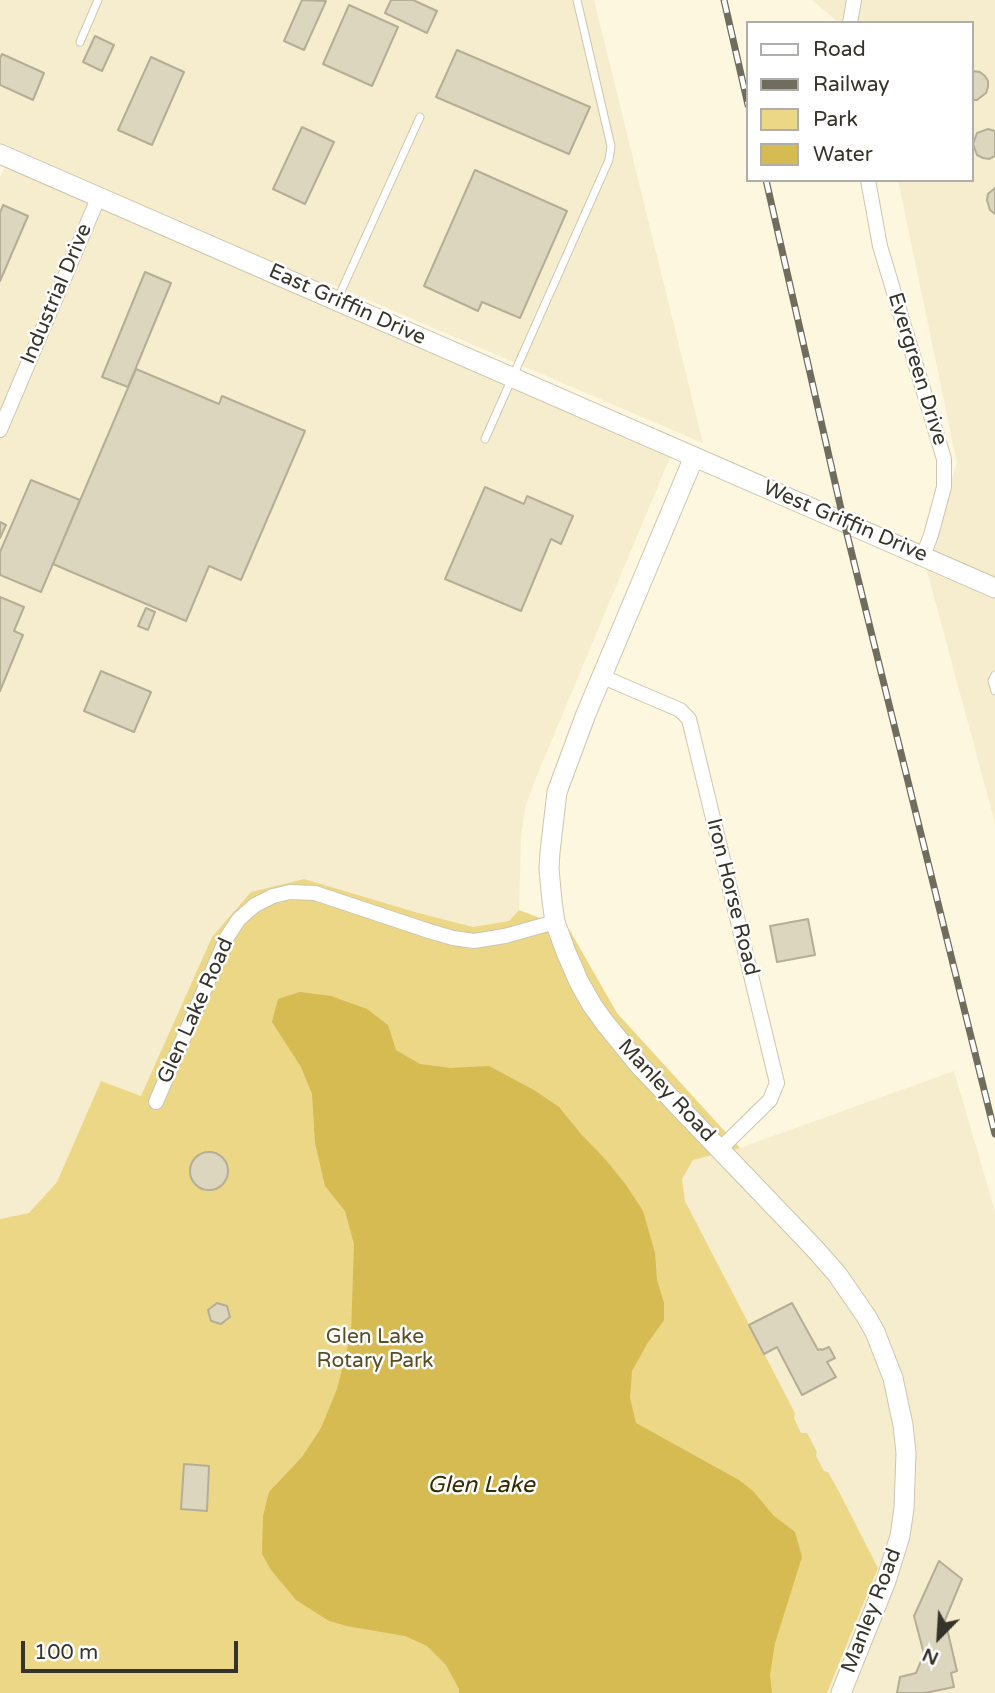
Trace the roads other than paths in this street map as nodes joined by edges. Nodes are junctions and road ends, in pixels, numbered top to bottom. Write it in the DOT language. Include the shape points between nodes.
graph roads {
  1 [pos="98,0"];
  2 [pos="577,0"];
  3 [pos="853,0"];
  4 [pos="850,21"];
  5 [pos="80,41"];
  6 [pos="420,117"];
  7 [pos="0,154"];
  8 [pos="868,182"];
  9 [pos="99,196"];
  10 [pos="337,301"];
  11 [pos="513,377"];
  12 [pos="0,430"];
  13 [pos="485,439"];
  14 [pos="694,457"];
  15 [pos="923,556"];
  16 [pos="995,588"];
  17 [pos="995,675"];
  18 [pos="603,677"];
  19 [pos="995,691"];
  20 [pos="555,922"];
  21 [pos="156,1102"];
  22 [pos="720,1149"];
  23 [pos="841,1693"];
  1 -- 5 [label="lane"];
  2 -- 11 [label="lane" via="611,146 609,160"];
  3 -- 4 [label="street"];
  6 -- 10 [label="lane"];
  7 -- 9 [label="street, East Griffin Drive"];
  8 -- 15 [label="street, Evergreen Drive" via="880,246 944,459 944,486"];
  9 -- 10 [label="street, East Griffin Drive"];
  9 -- 12 [label="street, Industrial Drive"];
  10 -- 11 [label="street, East Griffin Drive"];
  11 -- 13 [label="lane"];
  11 -- 14 [label="street, East Griffin Drive"];
  14 -- 15 [label="street, West Griffin Drive"];
  14 -- 18 [label="street, Manley Road"];
  15 -- 16 [label="street, West Griffin Drive"];
  17 -- 19 [label="lane"];
  18 -- 20 [label="street, Manley Road" via="557,792 549,869"];
  18 -- 22 [label="street, Iron Horse Road" via="680,710 688,719 777,1083 770,1100"];
  20 -- 21 [label="street, Glen Lake Road" via="474,941 315,893 273,896 239,919 227,937"];
  20 -- 22 [label="street, Manley Road" via="579,982 605,1023"];
  22 -- 23 [label="street, Manley Road" via="851,1293 875,1332 898,1398 906,1467 900,1536"];
}
